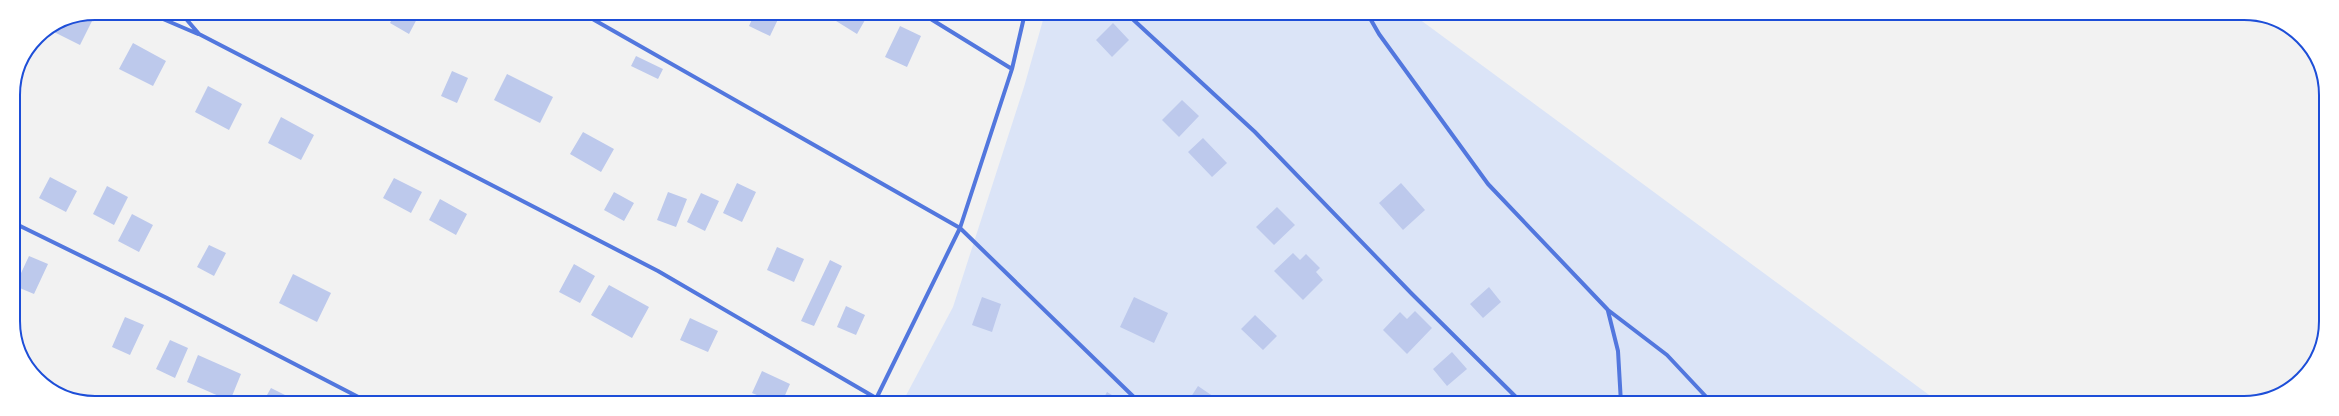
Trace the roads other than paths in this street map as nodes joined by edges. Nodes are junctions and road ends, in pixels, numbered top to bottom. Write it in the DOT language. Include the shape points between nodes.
graph roads {
  1 [pos="165,20"];
  2 [pos="187,20"];
  3 [pos="594,20"];
  4 [pos="932,20"];
  5 [pos="1023,20"];
  6 [pos="1134,20"];
  7 [pos="1371,20"];
  8 [pos="199,34"];
  9 [pos="1012,69"];
  10 [pos="20,226"];
  11 [pos="960,228"];
  12 [pos="1608,310"];
  13 [pos="356,396"];
  14 [pos="868,396"];
  15 [pos="877,396"];
  16 [pos="1133,396"];
  17 [pos="1515,396"];
  18 [pos="1620,396"];
  19 [pos="1705,396"];
  1 -- 8 [label="street"];
  2 -- 8 [label="street"];
  3 -- 11 [label="street"];
  4 -- 9 [label="street"];
  5 -- 9 [label="street"];
  6 -- 17 [label="street" via="1255,132"];
  7 -- 12 [label="street" via="1378,34 1488,184"];
  8 -- 14 [label="street" via="658,271"];
  9 -- 11 [label="street"];
  10 -- 13 [label="street" via="167,298"];
  11 -- 15 [label="street"];
  11 -- 16 [label="street"];
  12 -- 18 [label="street" via="1618,351"];
  12 -- 19 [label="street" via="1667,355"];
}
